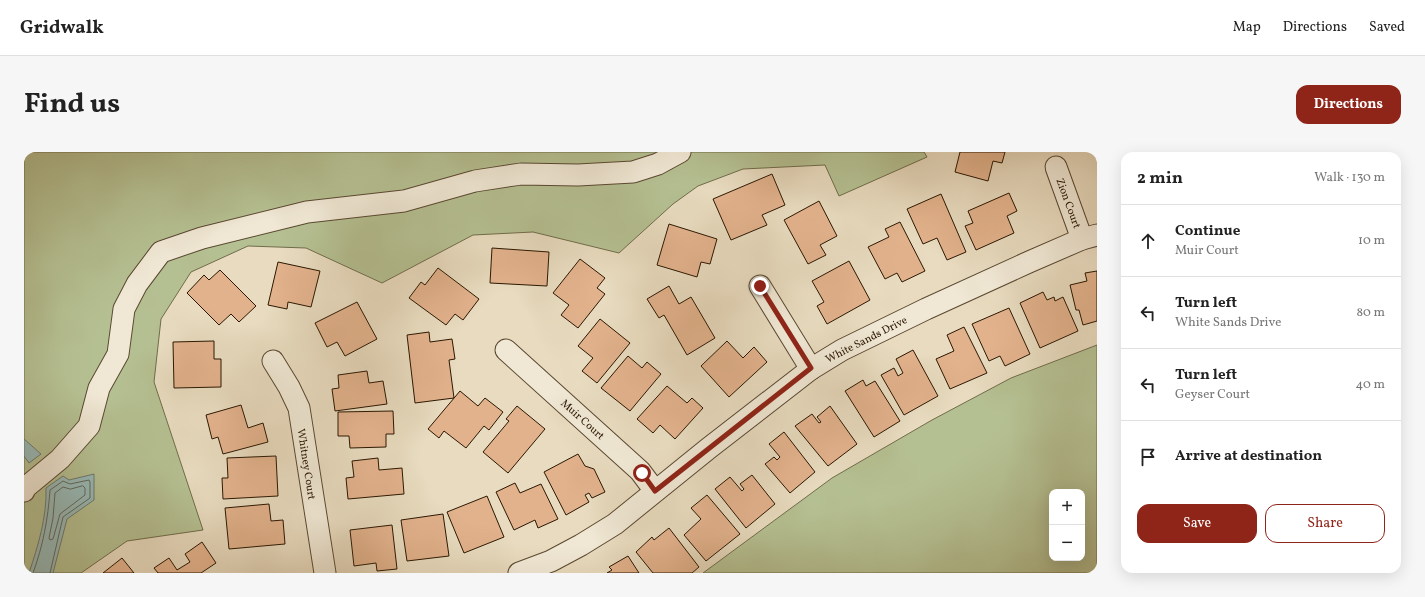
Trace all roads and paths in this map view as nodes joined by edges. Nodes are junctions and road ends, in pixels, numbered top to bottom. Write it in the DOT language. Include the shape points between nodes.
graph roads {
  1 [pos="680,152"];
  2 [pos="1056,167"];
  3 [pos="1090,237"];
  4 [pos="760,286"];
  5 [pos="506,350"];
  6 [pos="273,361"];
  7 [pos="811,368"];
  8 [pos="24,491"];
  9 [pos="655,491"];
  10 [pos="554,567"];
  11 [pos="325,573"];
  12 [pos="519,573"];
  1 -- 8 [label="street" via="658,164 633,172 578,175 521,174 475,181 404,201 307,212 202,238 161,252 137,284 124,309 118,354 99,388 90,426 60,459"];
  2 -- 3 [label="street, Zion Court"];
  3 -- 7 [label="street, White Sands Drive" via="926,309"];
  4 -- 7 [label="street"];
  5 -- 9 [label="street, Muir Court" via="640,471"];
  6 -- 11 [label="street, Whitney Court" via="299,408"];
  7 -- 9 [label="street, White Sands Drive"];
  9 -- 10 [label="street, White Sands Drive" via="615,524 581,545"];
  10 -- 12 [label="street, White Sands Drive"];
}
